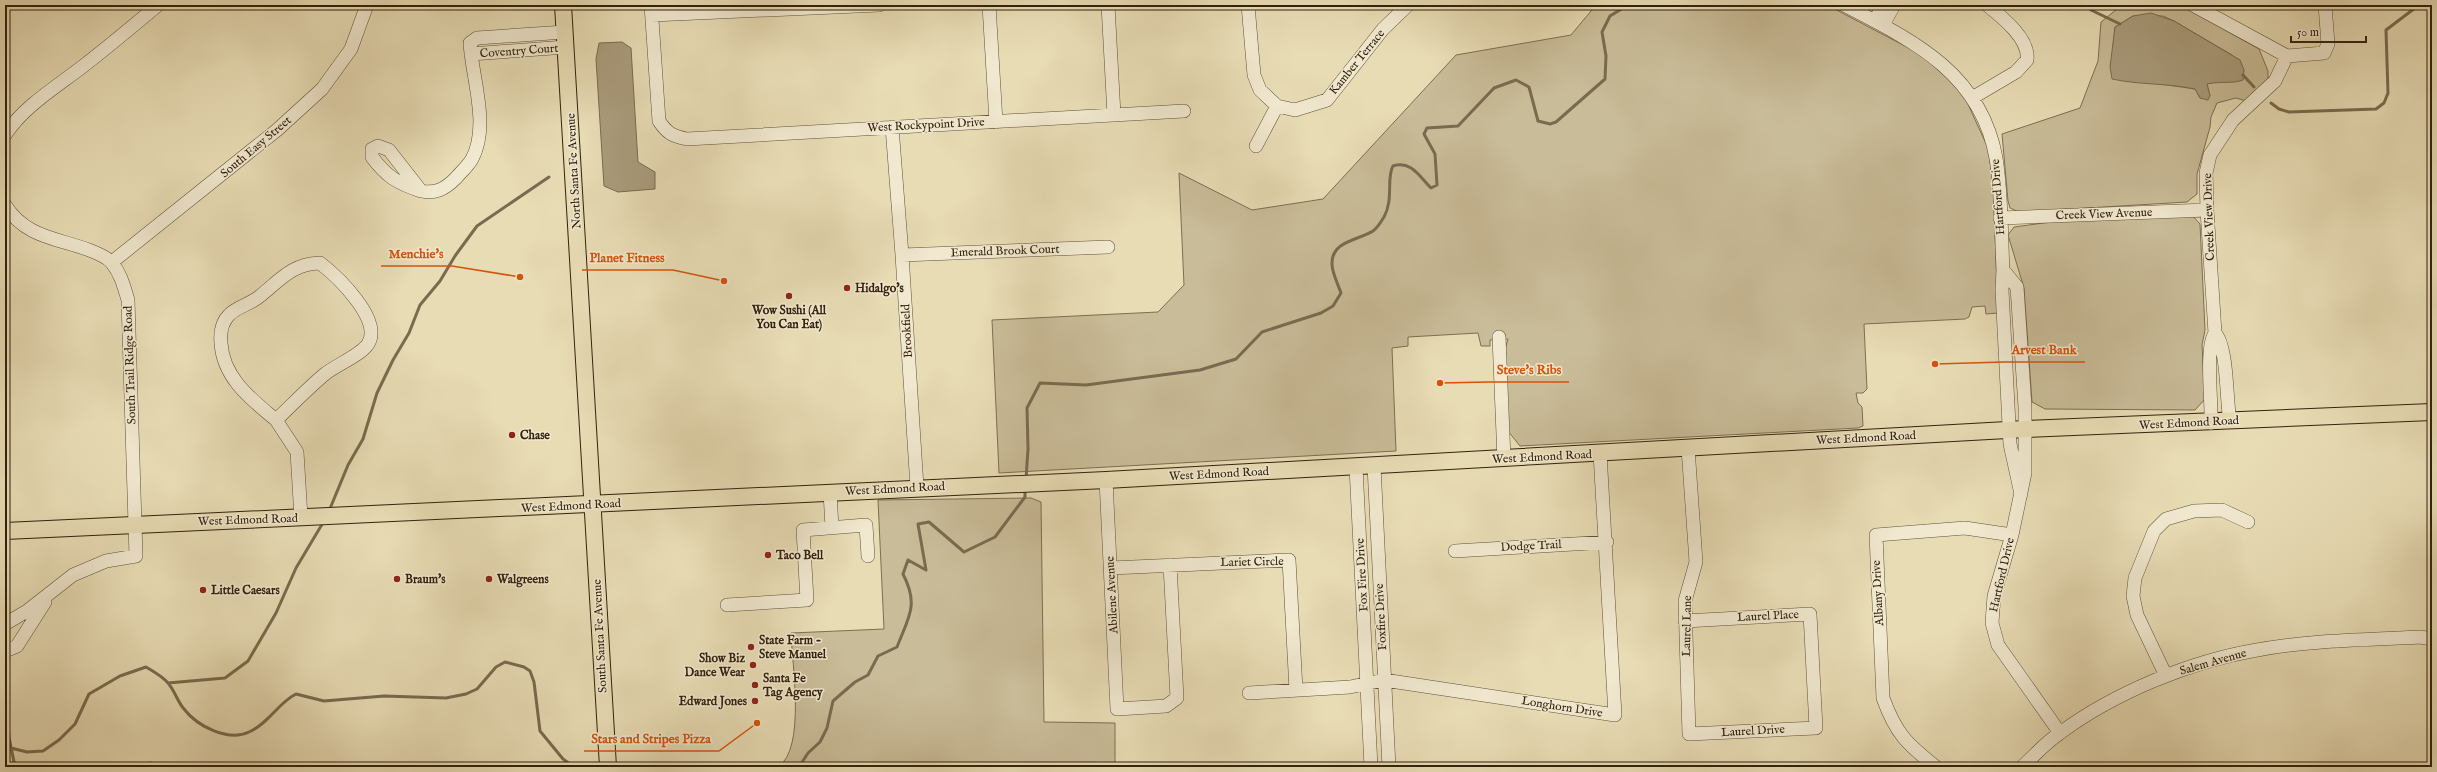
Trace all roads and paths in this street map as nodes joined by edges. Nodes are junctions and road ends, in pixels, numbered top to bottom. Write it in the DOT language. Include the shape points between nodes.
graph roads {
  1 [pos="158,5"];
  2 [pos="367,5"];
  3 [pos="563,5"];
  4 [pos="879,5"];
  5 [pos="989,5"];
  6 [pos="1108,5"];
  7 [pos="1248,5"];
  8 [pos="1408,5"];
  9 [pos="1844,5"];
  10 [pos="1883,5"];
  11 [pos="1894,5"];
  12 [pos="1987,5"];
  13 [pos="2193,5"];
  14 [pos="2326,5"];
  15 [pos="652,10"];
  16 [pos="1879,23"];
  17 [pos="566,40"];
  18 [pos="2287,56"];
  19 [pos="1972,98"];
  20 [pos="1277,106"];
  21 [pos="1184,111"];
  22 [pos="1114,115"];
  23 [pos="996,122"];
  24 [pos="892,127"];
  25 [pos="5,135"];
  26 [pos="1256,146"];
  27 [pos="421,191"];
  28 [pos="5,205"];
  29 [pos="2207,210"];
  30 [pos="2000,218"];
  31 [pos="1108,247"];
  32 [pos="902,255"];
  33 [pos="112,262"];
  34 [pos="2215,333"];
  35 [pos="1499,337"];
  36 [pos="2432,412"];
  37 [pos="276,420"];
  38 [pos="2230,421"];
  39 [pos="2211,423"];
  40 [pos="2017,430"];
  41 [pos="1688,448"];
  42 [pos="1600,453"];
  43 [pos="1504,459"];
  44 [pos="1374,466"];
  45 [pos="1356,467"];
  46 [pos="1106,480"];
  47 [pos="917,487"];
  48 [pos="830,492"];
  49 [pos="593,505"];
  50 [pos="301,517"];
  51 [pos="2248,522"];
  52 [pos="136,524"];
  53 [pos="832,528"];
  54 [pos="5,531"];
  55 [pos="2012,535"];
  56 [pos="1607,542"];
  57 [pos="1454,551"];
  58 [pos="868,556"];
  59 [pos="1170,565"];
  60 [pos="1111,568"];
  61 [pos="48,597"];
  62 [pos="727,605"];
  63 [pos="1685,621"];
  64 [pos="5,624"];
  65 [pos="2432,639"];
  66 [pos="5,651"];
  67 [pos="2166,676"];
  68 [pos="1384,680"];
  69 [pos="1367,683"];
  70 [pos="1296,690"];
  71 [pos="1249,694"];
  72 [pos="1816,728"];
  73 [pos="2060,733"];
  74 [pos="1689,734"];
  75 [pos="608,767"];
  76 [pos="1371,767"];
  77 [pos="1388,767"];
  78 [pos="1936,767"];
  79 [pos="2022,767"];
  1 -- 25 [label="street" via="118,40 36,102"];
  2 -- 33 [label="street, South Easy Street" via="351,49 322,89 277,130"];
  3 -- 17 [label="main road, North Santa Fe Avenue"];
  4 -- 15 [label="street"];
  5 -- 23 [label="street"];
  6 -- 22 [label="street"];
  7 -- 20 [label="street" via="1254,75 1260,90"];
  8 -- 20 [label="street, Kamber Terrace" via="1383,29 1327,100 1295,110"];
  9 -- 16 [label="street, Hartford Drive"];
  10 -- 16 [label="street"];
  11 -- 16 [label="street"];
  12 -- 19 [label="street" via="2026,46 2027,60 2016,72"];
  13 -- 18 [label="street"];
  14 -- 18 [label="street" via="2328,44 2324,53"];
  15 -- 24 [label="street, West Rockypoint Drive" via="659,121 668,134 687,138"];
  16 -- 19 [label="street, Hartford Drive" via="1926,50 1941,62 1957,77"];
  17 -- 27 [label="street, Coventry Court" via="471,54 476,74 479,133 476,148 471,160 443,190"];
  17 -- 49 [label="main road, North Santa Fe Avenue"];
  18 -- 29 [label="street, Creek View Drive" via="2275,81 2233,120 2210,155 2206,173"];
  19 -- 30 [label="street, Hartford Drive" via="1985,125 1995,156"];
  20 -- 26 [label="street"];
  21 -- 22 [label="street, West Rockypoint Drive"];
  22 -- 23 [label="street, West Rockypoint Drive"];
  23 -- 24 [label="street, West Rockypoint Drive"];
  24 -- 32 [label="street, Brookfield"];
  28 -- 33 [label="street" via="23,226 46,237 99,254"];
  29 -- 30 [label="street, Creek View Avenue"];
  29 -- 34 [label="street, Creek View Drive"];
  30 -- 40 [label="street, Hartford Drive" via="2002,290"];
  31 -- 32 [label="street, Emerald Brook Court"];
  32 -- 47 [label="street, Brookfield"];
  33 -- 52 [label="street, South Trail Ridge Road" via="121,276 128,300"];
  34 -- 38 [label="street, Creek View Drive" via="2220,338 2223,348 2226,402"];
  34 -- 39 [label="street, Creek View Drive" via="2209,349"];
  35 -- 43 [label="street"];
  36 -- 38 [label="main road, West Edmond Road"];
  37 -- 37 [label="street" via="324,375 367,345 372,335 371,323 361,306 320,263 296,267 254,302 230,313 223,322 220,334 221,350 223,362 230,375 248,396"];
  37 -- 50 [label="street" via="297,452"];
  38 -- 39 [label="main road, West Edmond Road"];
  39 -- 40 [label="main road, West Edmond Road"];
  40 -- 41 [label="main road, West Edmond Road"];
  40 -- 55 [label="street, Hartford Drive" via="2015,475 2021,494"];
  41 -- 42 [label="main road, West Edmond Road"];
  41 -- 63 [label="street, Laurel Lane" via="1696,562 1685,601"];
  42 -- 43 [label="main road, West Edmond Road"];
  42 -- 56 [label="street, Longhorn Drive"];
  43 -- 44 [label="main road, West Edmond Road"];
  44 -- 45 [label="main road, West Edmond Road"];
  44 -- 68 [label="street, Foxfire Drive"];
  45 -- 46 [label="main road, West Edmond Road"];
  45 -- 69 [label="street, Fox Fire Drive"];
  46 -- 47 [label="main road, West Edmond Road"];
  46 -- 60 [label="street, Abilene Avenue"];
  47 -- 48 [label="main road, West Edmond Road"];
  48 -- 49 [label="main road, West Edmond Road"];
  48 -- 53 [label="street"];
  49 -- 50 [label="main road, West Edmond Road"];
  49 -- 75 [label="main road, South Santa Fe Avenue"];
  50 -- 52 [label="main road, West Edmond Road"];
  51 -- 67 [label="street" via="2222,510 2194,511 2166,519 2154,531 2135,578 2133,596 2137,615"];
  52 -- 54 [label="main road, West Edmond Road"];
  52 -- 61 [label="street, South Trail Ridge Road" via="136,556 106,561 73,575"];
  53 -- 58 [label="street" via="866,525"];
  53 -- 62 [label="street" via="803,530 807,600"];
  55 -- 73 [label="street, Hartford Drive" via="1994,596 1994,634 2003,654"];
  55 -- 78 [label="street, Albany Drive" via="1965,528 1876,535 1883,698 1892,722 1903,739"];
  56 -- 57 [label="street, Dodge Trail"];
  56 -- 68 [label="street, Longhorn Drive" via="1616,715"];
  59 -- 60 [label="street, Lariet Circle"];
  59 -- 60 [label="street, Abilene Avenue" via="1177,698 1166,706 1117,709"];
  59 -- 70 [label="street, Lariet Circle" via="1289,560"];
  61 -- 64 [label="street"];
  61 -- 66 [label="street" via="17,646"];
  63 -- 72 [label="street, Laurel Place" via="1810,614"];
  63 -- 74 [label="street, Laurel Lane"];
  65 -- 67 [label="street, Salem Avenue" via="2420,637 2306,643 2258,649 2221,657"];
  67 -- 73 [label="street, Salem Avenue" via="2110,702"];
  68 -- 69 [label="street, Longhorn Drive"];
  68 -- 77 [label="street, Foxfire Drive"];
  69 -- 70 [label="street, Longhorn Drive" via="1350,687"];
  69 -- 76 [label="street"];
  70 -- 71 [label="street, Longhorn Drive"];
  72 -- 74 [label="street, Laurel Drive"];
  73 -- 79 [label="street, Salem Avenue"];
}
